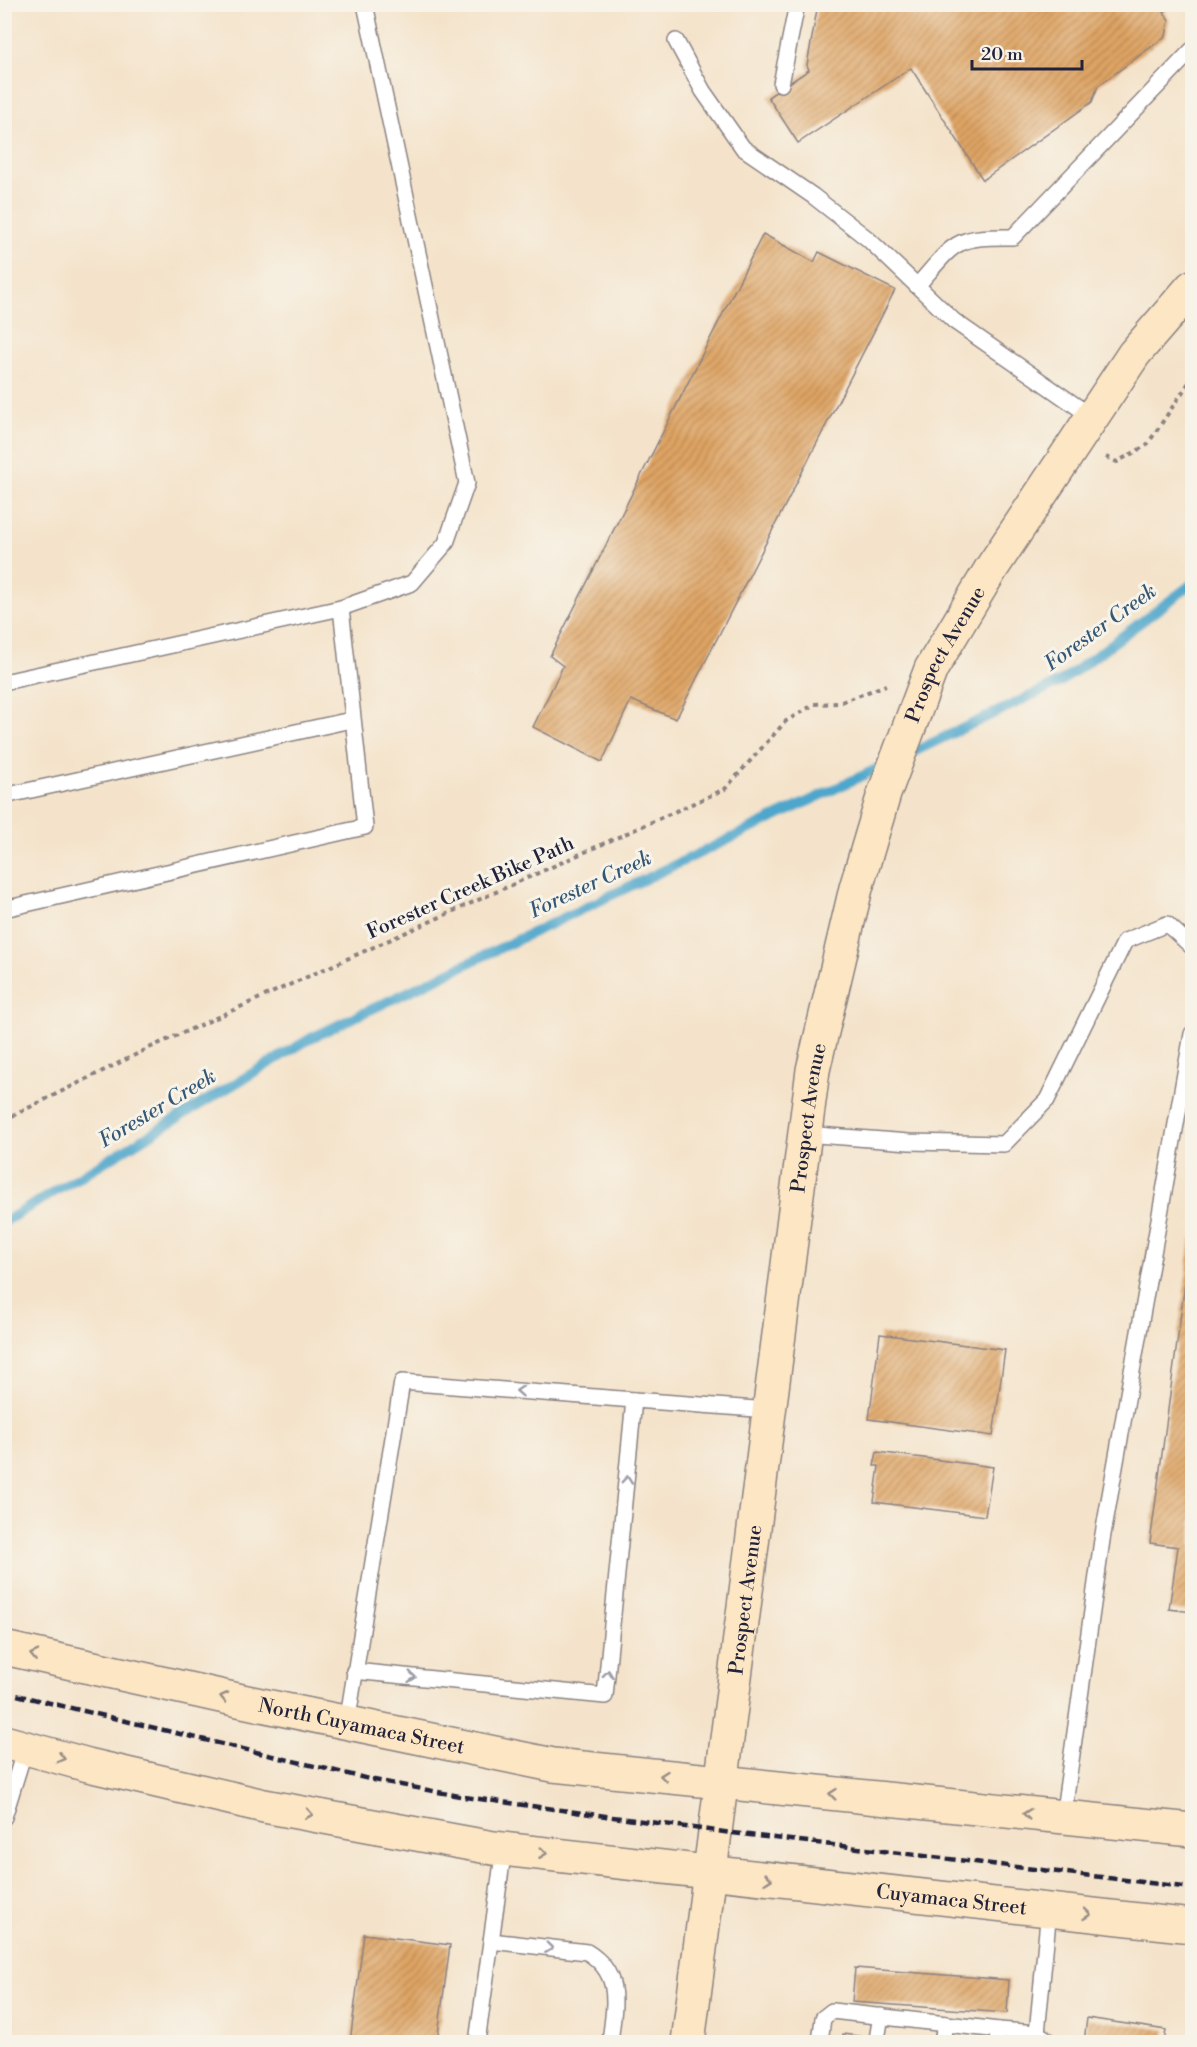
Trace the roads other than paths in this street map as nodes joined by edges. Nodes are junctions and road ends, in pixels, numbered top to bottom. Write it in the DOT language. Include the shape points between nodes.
graph roads {
  1 [pos="365,4"];
  2 [pos="797,4"];
  3 [pos="676,40"];
  4 [pos="1192,50"];
  5 [pos="781,84"];
  6 [pos="917,286"];
  7 [pos="1192,287"];
  8 [pos="1083,430"];
  9 [pos="341,608"];
  10 [pos="4,682"];
  11 [pos="351,720"];
  12 [pos="4,796"];
  13 [pos="4,909"];
  14 [pos="1192,947"];
  15 [pos="1192,1034"];
  16 [pos="804,1134"];
  17 [pos="634,1400"];
  18 [pos="769,1410"];
  19 [pos="4,1648"];
  20 [pos="354,1671"];
  21 [pos="347,1723"];
  22 [pos="15,1745"];
  23 [pos="722,1782"];
  24 [pos="4,1817"];
  25 [pos="1063,1818"];
  26 [pos="1192,1830"];
  27 [pos="504,1848"];
  28 [pos="710,1873"];
  29 [pos="1049,1910"];
  30 [pos="1192,1926"];
  31 [pos="491,1941"];
  32 [pos="881,2016"];
  33 [pos="945,2024"];
  34 [pos="1037,2032"];
  35 [pos="998,2036"];
  36 [pos="877,2039"];
  37 [pos="477,2043"];
  38 [pos="610,2043"];
  39 [pos="688,2043"];
  40 [pos="820,2043"];
  41 [pos="942,2043"];
  42 [pos="1051,2043"];
  1 -- 9 [label="lane" via="467,483 446,543 412,583"];
  2 -- 5 [label="lane"];
  3 -- 6 [label="lane" via="703,91 743,148 868,239"];
  4 -- 6 [label="lane" via="1013,237 979,237 954,244"];
  6 -- 8 [label="lane"];
  7 -- 8 [label="main road, Prospect Avenue" via="1134,354"];
  8 -- 16 [label="main road, Prospect Avenue" via="991,569 931,669 884,794 855,888 813,1070"];
  9 -- 10 [label="lane"];
  9 -- 11 [label="lane"];
  11 -- 12 [label="lane"];
  11 -- 13 [label="lane" via="365,827"];
  14 -- 16 [label="lane" via="1167,924 1125,941 1047,1100 1004,1144"];
  15 -- 25 [label="lane" via="1102,1540"];
  16 -- 18 [label="main road, Prospect Avenue"];
  17 -- 18 [label="lane"];
  17 -- 20 [label="lane, one-way" via="402,1382"];
  20 -- 17 [label="lane, one-way" via="605,1696"];
  18 -- 23 [label="main road, Prospect Avenue"];
  21 -- 19 [label="main road, North Cuyamaca Street, one-way"];
  20 -- 21 [label="lane"];
  23 -- 21 [label="main road, North Cuyamaca Street, one-way" via="553,1765"];
  22 -- 24 [label="lane"];
  22 -- 27 [label="main road, one-way" via="264,1806"];
  25 -- 23 [label="main road, one-way"];
  23 -- 28 [label="main road, Prospect Avenue"];
  25 -- 26 [label="main road"];
  27 -- 28 [label="main road, one-way"];
  27 -- 31 [label="lane"];
  28 -- 29 [label="main road, Cuyamaca Street, one-way"];
  28 -- 39 [label="main road, Prospect Avenue"];
  29 -- 30 [label="main road, Cuyamaca Street, one-way"];
  29 -- 34 [label="lane"];
  31 -- 37 [label="lane"];
  31 -- 38 [label="lane, one-way" via="587,1953 599,1960 613,1982"];
  32 -- 33 [label="lane"];
  32 -- 36 [label="lane"];
  32 -- 40 [label="lane" via="832,2011 823,2018"];
  33 -- 35 [label="lane"];
  33 -- 41 [label="lane"];
  34 -- 35 [label="lane"];
  34 -- 42 [label="lane"];
}
